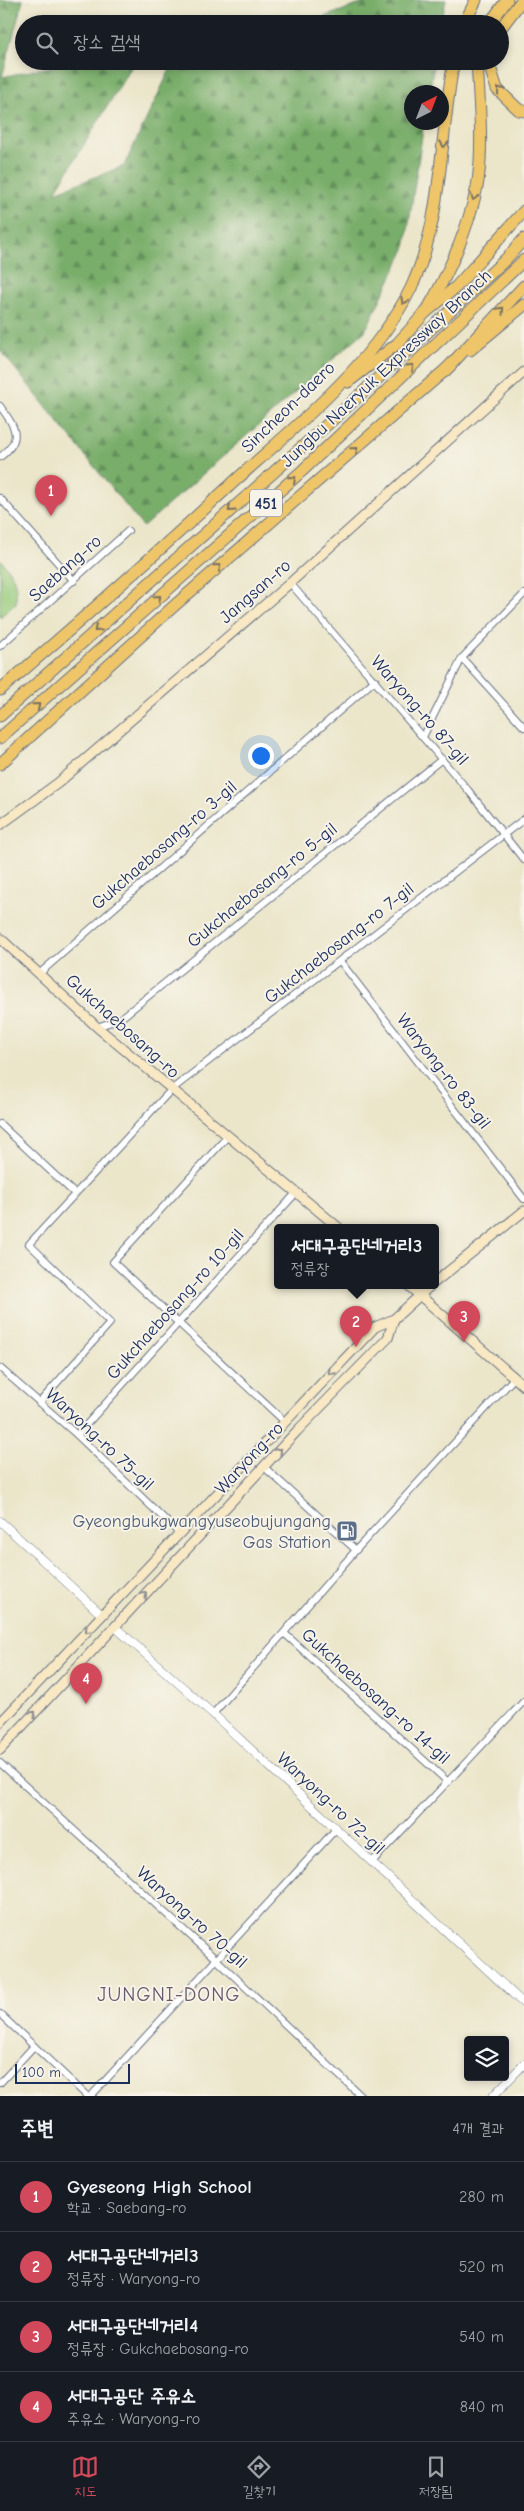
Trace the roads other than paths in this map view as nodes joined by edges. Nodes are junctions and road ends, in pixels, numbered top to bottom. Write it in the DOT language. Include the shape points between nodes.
graph roads {
  1 [pos="476,0"];
  2 [pos="507,0"];
  3 [pos="522,0"];
  4 [pos="468,15"];
  5 [pos="496,15"];
  6 [pos="509,17"];
  7 [pos="453,70"];
  8 [pos="477,70"];
  9 [pos="491,70"];
  10 [pos="524,111"];
  11 [pos="524,212"];
  12 [pos="524,239"];
  13 [pos="524,260"];
  14 [pos="524,286"];
  15 [pos="524,305"];
  16 [pos="425,313"];
  17 [pos="444,372"];
  18 [pos="522,377"];
  19 [pos="324,400"];
  20 [pos="0,406"];
  21 [pos="0,457"];
  22 [pos="0,498"];
  23 [pos="128,531"];
  24 [pos="74,581"];
  25 [pos="290,583"];
  26 [pos="524,594"];
  27 [pos="0,646"];
  28 [pos="462,658"];
  29 [pos="375,680"];
  30 [pos="0,690"];
  31 [pos="0,716"];
  32 [pos="524,727"];
  33 [pos="423,737"];
  34 [pos="0,738"];
  35 [pos="442,759"];
  36 [pos="0,764"];
  37 [pos="524,819"];
  38 [pos="0,825"];
  39 [pos="505,834"];
  40 [pos="524,860"];
  41 [pos="0,938"];
  42 [pos="340,961"];
  43 [pos="40,973"];
  44 [pos="97,1027"];
  45 [pos="171,1090"];
  46 [pos="0,1124"];
  47 [pos="226,1137"];
  48 [pos="74,1193"];
  49 [pos="296,1193"];
  50 [pos="524,1199"];
  51 [pos="524,1211"];
  52 [pos="333,1224"];
  53 [pos="439,1279"];
  54 [pos="413,1289"];
  55 [pos="426,1289"];
  56 [pos="419,1294"];
  57 [pos="394,1319"];
  58 [pos="178,1322"];
  59 [pos="0,1368"];
  60 [pos="514,1378"];
  61 [pos="524,1386"];
  62 [pos="39,1403"];
  63 [pos="284,1420"];
  64 [pos="77,1435"];
  65 [pos="264,1467"];
  66 [pos="0,1521"];
  67 [pos="179,1533"];
  68 [pos="356,1550"];
  69 [pos="102,1615"];
  70 [pos="115,1627"];
  71 [pos="284,1633"];
  72 [pos="524,1702"];
  73 [pos="213,1714"];
  74 [pos="0,1723"];
  75 [pos="0,1750"];
  76 [pos="0,1763"];
  77 [pos="448,1782"];
  78 [pos="336,1829"];
  79 [pos="372,1862"];
  80 [pos="217,1960"];
  81 [pos="524,2004"];
  82 [pos="0,2014"];
  83 [pos="34,2046"];
  84 [pos="524,2064"];
  85 [pos="0,2083"];
  86 [pos="87,2096"];
  87 [pos="91,2096"];
  88 [pos="361,2096"];
  89 [pos="493,2096"];
  1 -- 4 [label="highway"];
  2 -- 5 [label="highway"];
  3 -- 6 [label="highway"];
  7 -- 19 [label="highway, Sincheon-daero, one-way" via="433,217 411,287 389,329"];
  8 -- 16 [label="highway, one-way" via="480,122 477,186 450,270"];
  10 -- 9 [label="highway, one-way" via="497,89"];
  11 -- 16 [label="highway" via="456,288"];
  12 -- 31 [label="highway, Jungbu Naeryuk Expressway Branch / 451, one-way" via="348,406"];
  34 -- 13 [label="highway, Jungbu Naeryuk Expressway Branch / 451, one-way" via="302,471"];
  17 -- 14 [label="highway, one-way"];
  15 -- 17 [label="highway"];
  16 -- 19 [label="highway" via="397,344"];
  36 -- 17 [label="highway, one-way" via="174,606"];
  18 -- 25 [label="main road, Jangsan-ro"];
  19 -- 30 [label="highway, Sincheon-daero" via="96,608"];
  20 -- 21 [label="street" via="13,424 16,437 10,449"];
  22 -- 24 [label="street"];
  23 -- 24 [label="street, Saebang-ro"];
  24 -- 27 [label="street, Saebang-ro"];
  25 -- 29 [label="street, Waryong-ro 87-gil"];
  25 -- 38 [label="main road, Jangsan-ro" via="58,784"];
  26 -- 28 [label="street"];
  28 -- 32 [label="street"];
  28 -- 33 [label="street"];
  29 -- 33 [label="street, Waryong-ro 87-gil"];
  29 -- 43 [label="street, Gukchaebosang-ro 3-gil"];
  33 -- 35 [label="street, Waryong-ro 87-gil"];
  35 -- 39 [label="street, Waryong-ro 87-gil"];
  35 -- 44 [label="street, Gukchaebosang-ro 5-gil" via="120,1019"];
  37 -- 39 [label="street, Gukchaebosang-ro 7-gil"];
  39 -- 40 [label="street, Waryong-ro 87-gil"];
  39 -- 42 [label="street, Gukchaebosang-ro 7-gil"];
  41 -- 43 [label="main road, Gukchaebosang-ro"];
  42 -- 45 [label="street, Gukchaebosang-ro 7-gil"];
  42 -- 50 [label="street, Waryong-ro 83-gil"];
  43 -- 44 [label="main road, Gukchaebosang-ro"];
  44 -- 45 [label="main road, Gukchaebosang-ro"];
  45 -- 47 [label="main road, Gukchaebosang-ro"];
  45 -- 48 [label="street, Gukchaebosang-ro 7-gil"];
  46 -- 48 [label="street"];
  47 -- 49 [label="main road, Gukchaebosang-ro"];
  47 -- 58 [label="street" via="113,1262"];
  48 -- 62 [label="street, Gukchaebosang-ro 7-gil" via="29,1244 110,1323"];
  49 -- 52 [label="main road, Gukchaebosang-ro"];
  49 -- 58 [label="street, Gukchaebosang-ro 10-gil"];
  51 -- 53 [label="main road"];
  54 -- 56 [label="main road"];
  55 -- 56 [label="main road, Waryong-ro"];
  56 -- 57 [label="main road, Waryong-ro"];
  56 -- 60 [label="main road"];
  57 -- 63 [label="main road, Waryong-ro, one-way" via="375,1326"];
  65 -- 57 [label="main road, Waryong-ro, one-way" via="388,1338"];
  58 -- 63 [label="street, Waryong-ro"];
  58 -- 64 [label="street, Gukchaebosang-ro 10-gil"];
  59 -- 62 [label="street, Waryong-ro 75-gil"];
  60 -- 61 [label="main road"];
  60 -- 68 [label="street, Gukchaebosang-ro 14-gil"];
  62 -- 64 [label="street, Waryong-ro 75-gil"];
  63 -- 67 [label="main road, Waryong-ro"];
  64 -- 67 [label="street, Waryong-ro 75-gil"];
  65 -- 68 [label="street"];
  70 -- 65 [label="main road, Waryong-ro, one-way"];
  66 -- 69 [label="street"];
  67 -- 69 [label="main road, Waryong-ro"];
  68 -- 71 [label="street, Gukchaebosang-ro 14-gil"];
  69 -- 74 [label="main road, Waryong-ro, one-way"];
  70 -- 73 [label="street, Waryong-ro 72-gil"];
  75 -- 70 [label="main road, Waryong-ro, one-way"];
  71 -- 73 [label="street, Gukchaebosang-ro 14-gil"];
  71 -- 77 [label="street, Gukchaebosang-ro 14-gil"];
  72 -- 77 [label="street"];
  73 -- 78 [label="street, Waryong-ro 72-gil"];
  76 -- 80 [label="street, Waryong-ro 70-gil"];
  77 -- 79 [label="street"];
  78 -- 79 [label="street, Waryong-ro 72-gil"];
  78 -- 80 [label="street"];
  79 -- 81 [label="street, Waryong-ro 72-gil"];
  80 -- 87 [label="street"];
  80 -- 88 [label="street, Waryong-ro 70-gil"];
  82 -- 83 [label="street"];
  83 -- 85 [label="street"];
  83 -- 86 [label="street"];
  84 -- 89 [label="street"];
}
